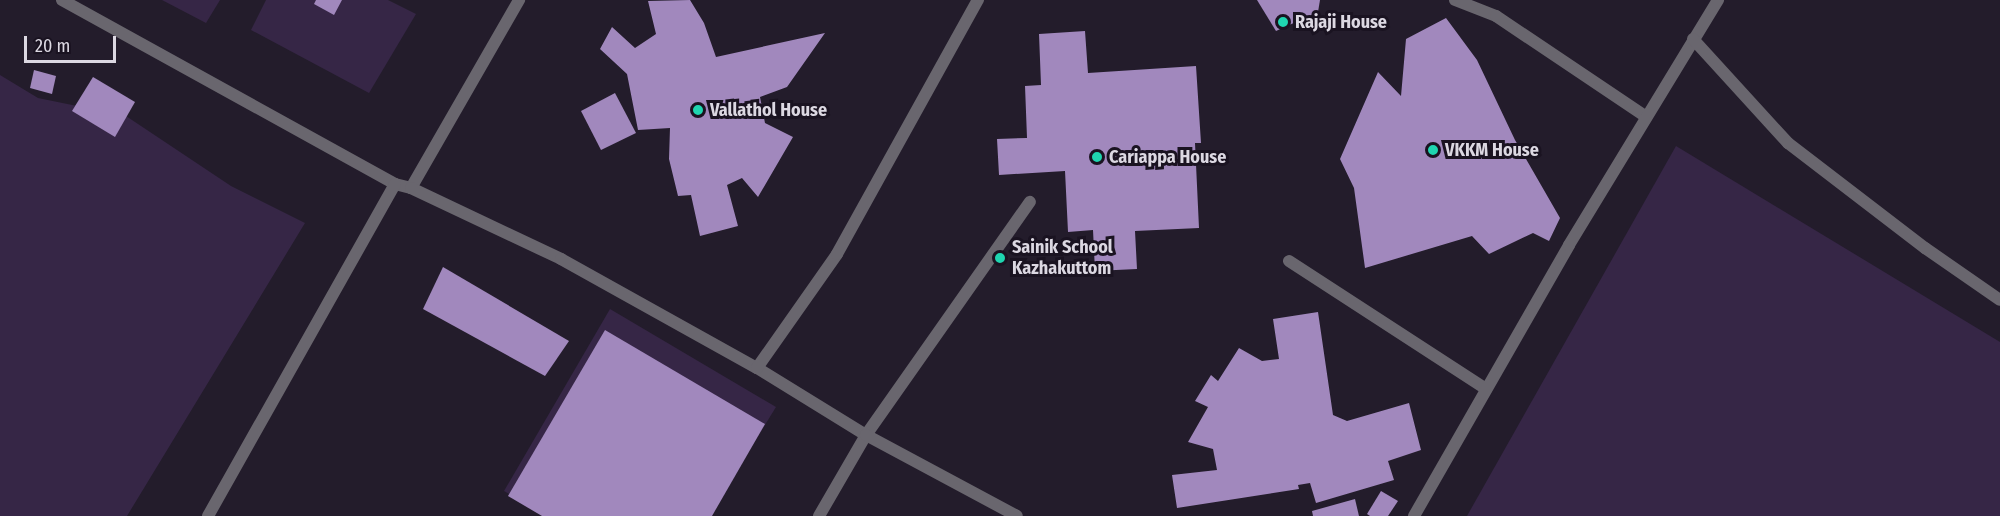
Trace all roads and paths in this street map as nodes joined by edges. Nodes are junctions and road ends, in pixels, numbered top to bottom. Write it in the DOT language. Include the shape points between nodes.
graph roads {
  1 [pos="62,0"];
  2 [pos="519,0"];
  3 [pos="978,0"];
  4 [pos="1455,0"];
  5 [pos="1718,0"];
  6 [pos="1693,39"];
  7 [pos="1645,116"];
  8 [pos="395,184"];
  9 [pos="411,188"];
  10 [pos="1030,202"];
  11 [pos="1289,261"];
  12 [pos="2000,300"];
  13 [pos="758,368"];
  14 [pos="1486,389"];
  15 [pos="866,435"];
  16 [pos="208,516"];
  17 [pos="819,516"];
  18 [pos="1017,516"];
  19 [pos="1414,516"];
  1 -- 8 [label="street"];
  2 -- 9 [label="street"];
  3 -- 13 [label="street" via="837,254"];
  4 -- 7 [label="street" via="1497,16"];
  5 -- 6 [label="street"];
  6 -- 7 [label="street"];
  6 -- 12 [label="street" via="1788,143"];
  7 -- 14 [label="street"];
  8 -- 9 [label="street"];
  8 -- 16 [label="street"];
  9 -- 13 [label="street" via="561,259"];
  10 -- 15 [label="street"];
  11 -- 14 [label="street"];
  13 -- 15 [label="street"];
  14 -- 19 [label="street"];
  15 -- 17 [label="street"];
  15 -- 18 [label="street"];
}
